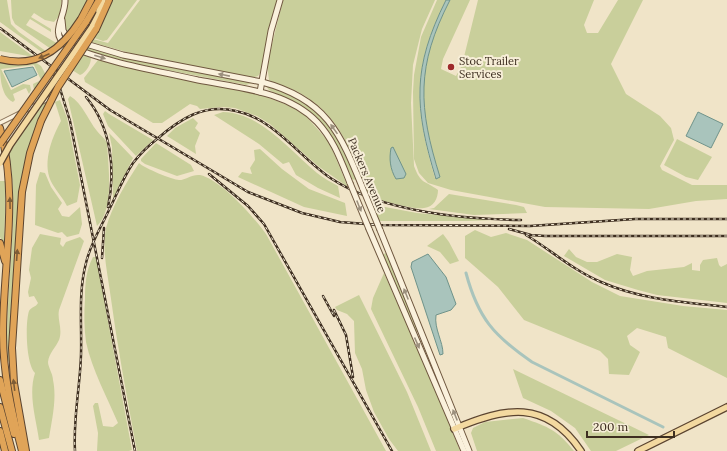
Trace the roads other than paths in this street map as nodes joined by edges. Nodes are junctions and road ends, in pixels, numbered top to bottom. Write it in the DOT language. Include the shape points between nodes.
graph roads {
  1 [pos="65,0"];
  2 [pos="91,0"];
  3 [pos="99,0"];
  4 [pos="105,0"];
  5 [pos="109,0"];
  6 [pos="280,0"];
  7 [pos="62,17"];
  8 [pos="89,25"];
  9 [pos="0,59"];
  10 [pos="262,82"];
  11 [pos="260,92"];
  12 [pos="54,96"];
  13 [pos="0,123"];
  14 [pos="0,128"];
  15 [pos="0,144"];
  16 [pos="0,156"];
  17 [pos="0,163"];
  18 [pos="0,243"];
  19 [pos="6,270"];
  20 [pos="0,380"];
  21 [pos="0,407"];
  22 [pos="727,407"];
  23 [pos="457,428"];
  24 [pos="0,431"];
  25 [pos="0,447"];
  26 [pos="23,450"];
  27 [pos="1,451"];
  28 [pos="5,451"];
  29 [pos="12,451"];
  30 [pos="464,451"];
  31 [pos="469,451"];
  32 [pos="581,451"];
  33 [pos="638,451"];
  1 -- 7 [label="main road, Packers Avenue"];
  2 -- 8 [label="highway"];
  3 -- 8 [label="highway"];
  4 -- 8 [label="main road"];
  5 -- 8 [label="highway"];
  6 -- 10 [label="main road" via="271,31"];
  10 -- 7 [label="main road, Packers Avenue, one-way" via="102,50 66,36"];
  7 -- 11 [label="main road, Packers Avenue, one-way" via="58,31 60,39 66,45 123,64"];
  8 -- 9 [label="highway, one-way, bridge" via="45,56 22,61"];
  8 -- 15 [label="highway, bridge"];
  8 -- 16 [label="main road, bridge"];
  8 -- 17 [label="main road, bridge"];
  26 -- 8 [label="highway, one-way, bridge" via="12,348 22,192 30,153 41,121"];
  10 -- 11 [label="main road"];
  23 -- 10 [label="main road, Packers Avenue, one-way, bridge" via="398,275 343,143 332,124 322,114 295,94"];
  11 -- 23 [label="main road, Packers Avenue, one-way, bridge" via="277,96 293,104 316,121 332,141 390,282"];
  12 -- 13 [label="street"];
  19 -- 14 [label="highway, one-way" via="10,222 9,183"];
  18 -- 19 [label="highway"];
  19 -- 26 [label="highway" via="4,362 9,397"];
  20 -- 26 [label="highway" via="12,427"];
  21 -- 29 [label="highway"];
  22 -- 33 [label="main road"];
  23 -- 30 [label="main road, Packers Avenue"];
  23 -- 31 [label="main road, Packers Avenue"];
  23 -- 32 [label="main road" via="498,413 527,413 555,423 570,436"];
  24 -- 28 [label="highway"];
  25 -- 27 [label="highway"];
}
